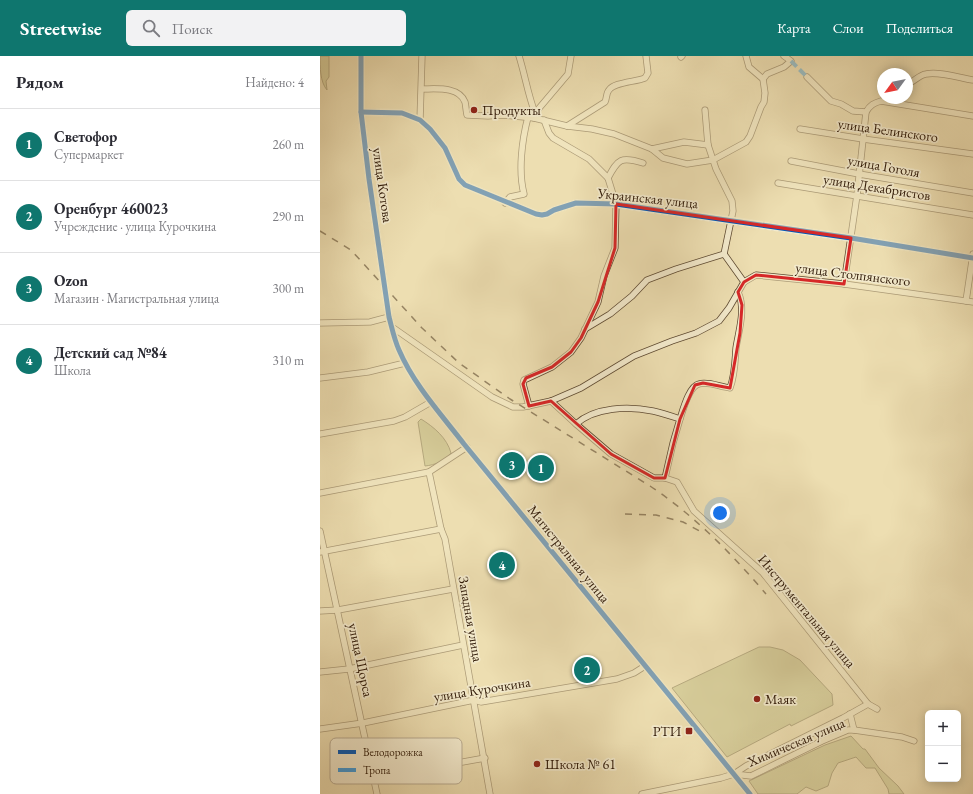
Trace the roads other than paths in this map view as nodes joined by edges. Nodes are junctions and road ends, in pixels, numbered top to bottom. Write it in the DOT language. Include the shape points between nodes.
graph roads {
  1 [pos="361,56"];
  2 [pos="422,56"];
  3 [pos="519,56"];
  4 [pos="571,56"];
  5 [pos="646,56"];
  6 [pos="746,56"];
  7 [pos="784,56"];
  8 [pos="808,77"];
  9 [pos="763,79"];
  10 [pos="913,80"];
  11 [pos="973,80"];
  12 [pos="422,89"];
  13 [pos="877,102"];
  14 [pos="906,104"];
  15 [pos="706,110"];
  16 [pos="361,112"];
  17 [pos="866,112"];
  18 [pos="532,116"];
  19 [pos="973,116"];
  20 [pos="420,120"];
  21 [pos="544,120"];
  22 [pos="567,126"];
  23 [pos="800,128"];
  24 [pos="863,139"];
  25 [pos="708,145"];
  26 [pos="652,149"];
  27 [pos="973,154"];
  28 [pos="713,160"];
  29 [pos="791,161"];
  30 [pos="642,164"];
  31 [pos="859,174"];
  32 [pos="608,178"];
  33 [pos="778,182"];
  34 [pos="973,192"];
  35 [pos="857,195"];
  36 [pos="505,203"];
  37 [pos="616,204"];
  38 [pos="973,215"];
  39 [pos="731,220"];
  40 [pos="851,238"];
  41 [pos="724,254"];
  42 [pos="973,254"];
  43 [pos="973,258"];
  44 [pos="744,282"];
  45 [pos="844,284"];
  46 [pos="738,292"];
  47 [pos="966,301"];
  48 [pos="973,302"];
  49 [pos="389,317"];
  50 [pos="320,323"];
  51 [pos="392,327"];
  52 [pos="585,329"];
  53 [pos="405,363"];
  54 [pos="320,378"];
  55 [pos="551,401"];
  56 [pos="431,402"];
  57 [pos="529,406"];
  58 [pos="680,419"];
  59 [pos="576,424"];
  60 [pos="320,434"];
  61 [pos="467,447"];
  62 [pos="429,472"];
  63 [pos="665,478"];
  64 [pos="320,493"];
  65 [pos="441,529"];
  66 [pos="320,532"];
  67 [pos="322,552"];
  68 [pos="453,589"];
  69 [pos="338,610"];
  70 [pos="320,611"];
  71 [pos="464,645"];
  72 [pos="645,666"];
  73 [pos="349,669"];
  74 [pos="320,672"];
  75 [pos="474,700"];
  76 [pos="868,704"];
  77 [pos="876,709"];
  78 [pos="850,714"];
  79 [pos="363,723"];
  80 [pos="320,729"];
  81 [pos="854,730"];
  82 [pos="366,738"];
  83 [pos="914,741"];
  84 [pos="485,758"];
  85 [pos="462,762"];
  86 [pos="734,774"];
  87 [pos="375,784"];
  88 [pos="377,794"];
  89 [pos="490,794"];
  90 [pos="642,794"];
  91 [pos="750,794"];
  1 -- 16 [label="street, улица Котова"];
  2 -- 12 [label="street"];
  3 -- 18 [label="street"];
  4 -- 18 [label="street" via="568,74"];
  5 -- 22 [label="street" via="648,73 645,78 610,88 605,102"];
  6 -- 9 [label="street" via="749,67"];
  7 -- 9 [label="street" via="791,60"];
  8 -- 17 [label="street" via="831,101 853,111"];
  9 -- 28 [label="street" via="764,102 750,136 746,142"];
  10 -- 11 [label="street" via="927,74"];
  12 -- 18 [label="street" via="445,89 457,93 465,101 467,115"];
  12 -- 20 [label="street"];
  13 -- 17 [label="street"];
  14 -- 19 [label="street"];
  15 -- 25 [label="street"];
  16 -- 20 [label="street, Украинская улица" via="402,113"];
  16 -- 49 [label="street, улица Котова"];
  17 -- 24 [label="street"];
  18 -- 21 [label="street"];
  18 -- 36 [label="street" via="524,132 521,182 524,194 510,197"];
  20 -- 36 [label="street, Украинская улица" via="445,148 459,179 465,185"];
  21 -- 22 [label="street"];
  21 -- 32 [label="street" via="553,138 590,159"];
  22 -- 26 [label="street" via="592,128"];
  23 -- 24 [label="street, улица Белинского"];
  24 -- 27 [label="street, улица Белинского"];
  24 -- 31 [label="street"];
  25 -- 26 [label="street" via="684,142"];
  25 -- 28 [label="street"];
  26 -- 28 [label="street" via="663,158 686,164"];
  28 -- 39 [label="street" via="732,201"];
  29 -- 31 [label="street, улица Гоголя"];
  30 -- 32 [label="street" via="634,160 620,160"];
  31 -- 34 [label="street, улица Гоголя"];
  31 -- 35 [label="street"];
  32 -- 37 [label="street"];
  33 -- 35 [label="street, улица Декабристов"];
  35 -- 38 [label="street, улица Декабристов"];
  35 -- 40 [label="street"];
  36 -- 37 [label="street, Украинская улица" via="542,215 576,203"];
  37 -- 39 [label="street, Украинская улица"];
  37 -- 52 [label="street" via="615,248 604,276 598,302"];
  39 -- 40 [label="street, Украинская улица"];
  39 -- 41 [label="street"];
  40 -- 43 [label="street, Украинская улица"];
  40 -- 45 [label="street"];
  41 -- 44 [label="street"];
  41 -- 52 [label="street" via="647,280 610,314"];
  42 -- 43 [label="street"];
  43 -- 47 [label="street"];
  44 -- 45 [label="street, улица Столпянского" via="756,275"];
  44 -- 46 [label="street"];
  45 -- 47 [label="street, улица Столпянского"];
  46 -- 55 [label="street" via="719,321 696,333 634,356 581,388"];
  46 -- 58 [label="street" via="742,312 736,347 736,365 730,388 703,383 695,385 690,391"];
  47 -- 48 [label="street, улица Столпянского"];
  49 -- 50 [label="street" via="370,322"];
  49 -- 51 [label="street, Магистральная улица"];
  51 -- 53 [label="street, Магистральная улица"];
  51 -- 57 [label="street" via="492,397 513,407"];
  52 -- 57 [label="street" via="571,352 552,367 524,380"];
  53 -- 54 [label="street" via="368,372"];
  53 -- 56 [label="street, Магистральная улица"];
  55 -- 57 [label="street"];
  55 -- 59 [label="street, Инструментальная улица"];
  56 -- 60 [label="street" via="394,421"];
  56 -- 61 [label="street, Магистральная улица"];
  58 -- 59 [label="street" via="654,411 616,409 595,413"];
  58 -- 63 [label="street"];
  59 -- 63 [label="street, Инструментальная улица" via="611,454 654,478"];
  61 -- 62 [label="street"];
  61 -- 72 [label="street, Магистральная улица"];
  62 -- 64 [label="street"];
  62 -- 65 [label="street, Западная улица"];
  63 -- 76 [label="street, Инструментальная улица" via="677,482 694,511 763,574"];
  65 -- 67 [label="street"];
  65 -- 68 [label="street, Западная улица"];
  66 -- 67 [label="street, улица Щорса"];
  67 -- 69 [label="street, улица Щорса"];
  68 -- 69 [label="street"];
  68 -- 71 [label="street, Западная улица"];
  69 -- 70 [label="street"];
  69 -- 73 [label="street, улица Щорса"];
  71 -- 73 [label="street"];
  71 -- 75 [label="street, Западная улица"];
  72 -- 75 [label="street, улица Курочкина" via="617,679 481,702"];
  72 -- 86 [label="street, Магистральная улица"];
  73 -- 74 [label="street"];
  73 -- 79 [label="street, улица Щорса"];
  75 -- 79 [label="street, улица Курочкина"];
  75 -- 84 [label="street, Западная улица"];
  76 -- 77 [label="street, Инструментальная улица"];
  76 -- 78 [label="street, Химическая улица"];
  78 -- 81 [label="street"];
  78 -- 86 [label="street, Химическая улица"];
  79 -- 80 [label="street, улица Курочкина"];
  79 -- 82 [label="street, улица Щорса"];
  81 -- 83 [label="street, Химическая улица"];
  81 -- 86 [label="street, Химическая улица" via="822,741 751,776"];
  84 -- 85 [label="street"];
  84 -- 89 [label="street, Западная улица"];
  86 -- 90 [label="street, Химическая улица"];
  86 -- 91 [label="street, Магистральная улица"];
  87 -- 88 [label="street, улица Щорса"];
}
